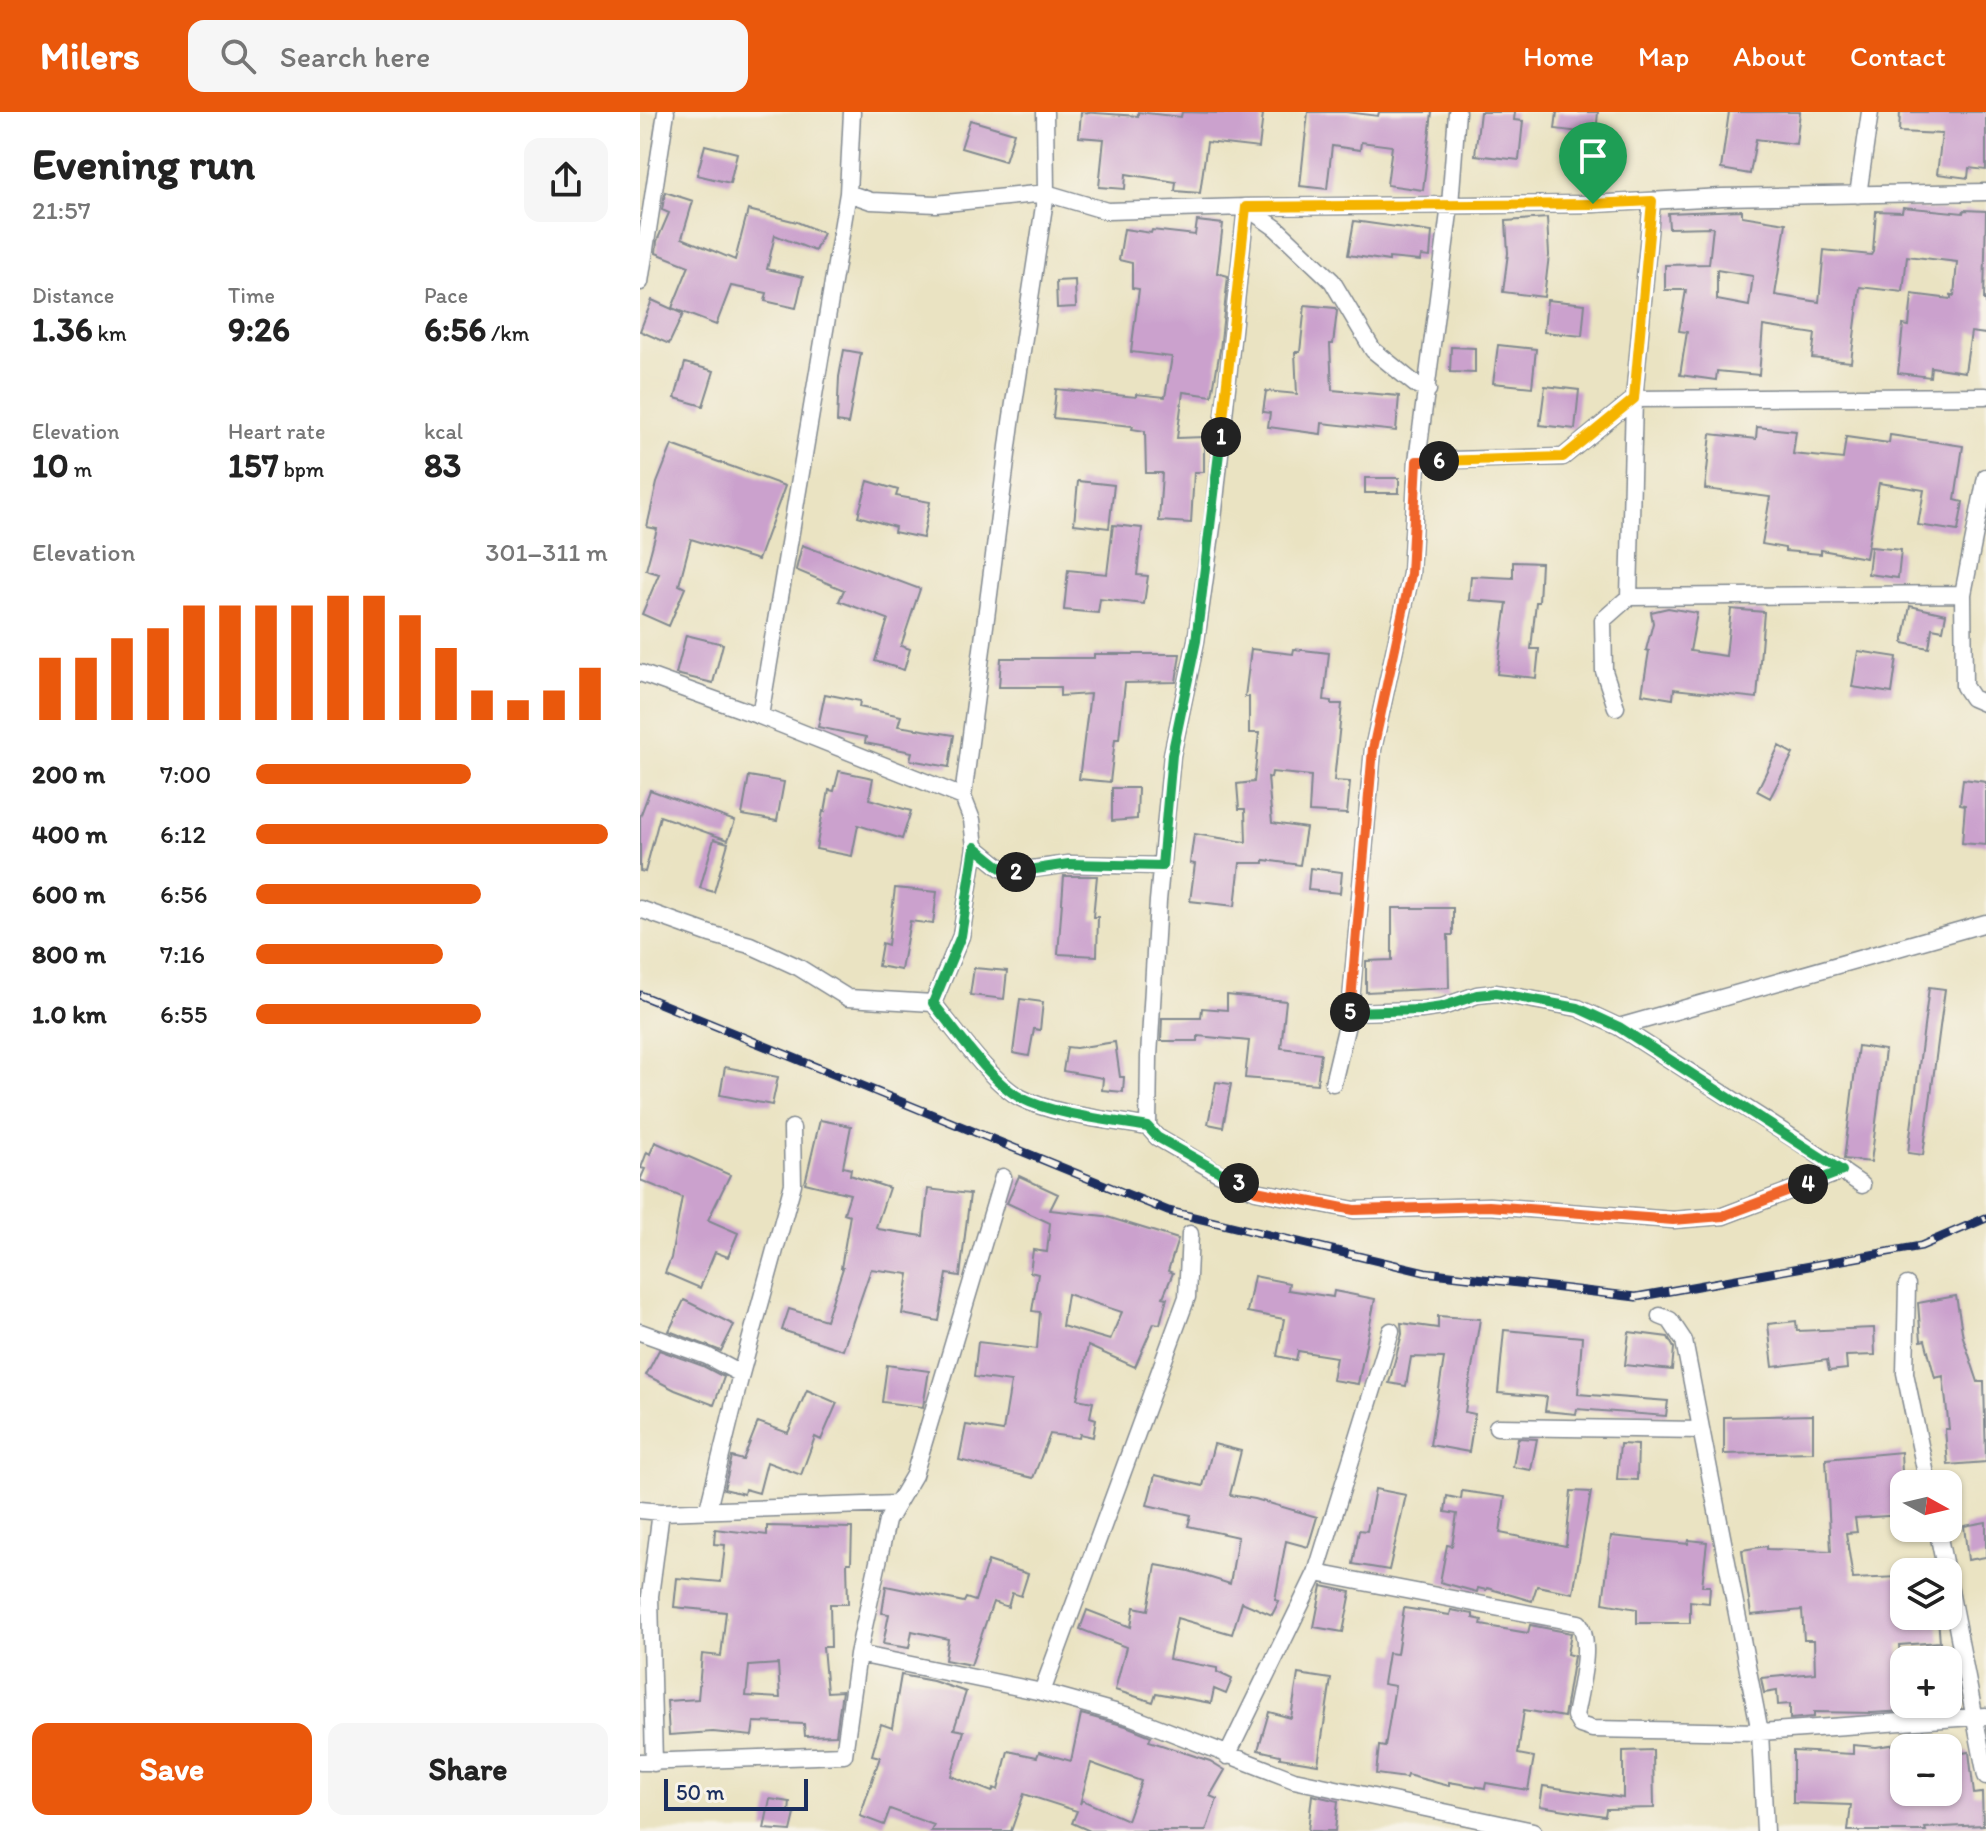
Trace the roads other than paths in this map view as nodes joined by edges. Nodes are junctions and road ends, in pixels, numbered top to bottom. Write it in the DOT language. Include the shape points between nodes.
graph roads {
  1 [pos="666,112"];
  2 [pos="852,112"];
  3 [pos="1045,112"];
  4 [pos="1457,112"];
  5 [pos="1870,112"];
  6 [pos="1986,192"];
  7 [pos="848,193"];
  8 [pos="1046,193"];
  9 [pos="1858,195"];
  10 [pos="1652,201"];
  11 [pos="1450,205"];
  12 [pos="1246,207"];
  13 [pos="640,282"];
  14 [pos="1428,390"];
  15 [pos="1986,396"];
  16 [pos="1634,399"];
  17 [pos="1417,461"];
  18 [pos="1986,477"];
  19 [pos="1963,594"];
  20 [pos="1629,597"];
  21 [pos="640,673"];
  22 [pos="1986,704"];
  23 [pos="1616,707"];
  24 [pos="760,716"];
  25 [pos="963,797"];
  26 [pos="975,847"];
  27 [pos="1162,866"];
  28 [pos="640,909"];
  29 [pos="1986,923"];
  30 [pos="933,1003"];
  31 [pos="1350,1012"];
  32 [pos="1619,1027"];
  33 [pos="1333,1083"];
  34 [pos="1148,1127"];
  35 [pos="792,1128"];
  36 [pos="1842,1171"];
  37 [pos="1003,1177"];
  38 [pos="1862,1185"];
  39 [pos="1190,1234"];
  40 [pos="1907,1285"];
  41 [pos="1660,1316"];
  42 [pos="1391,1331"];
  43 [pos="640,1332"];
  44 [pos="741,1374"];
  45 [pos="1497,1427"];
  46 [pos="1701,1430"];
  47 [pos="1925,1470"];
  48 [pos="896,1504"];
  49 [pos="872,1505"];
  50 [pos="708,1509"];
  51 [pos="640,1510"];
  52 [pos="661,1512"];
  53 [pos="887,1521"];
  54 [pos="1316,1573"];
  55 [pos="1960,1630"];
  56 [pos="858,1654"];
  57 [pos="1042,1692"];
  58 [pos="1981,1717"];
  59 [pos="1760,1732"];
  60 [pos="1227,1756"];
  61 [pos="647,1762"];
  62 [pos="1986,1776"];
  63 [pos="1533,1831"];
  64 [pos="1765,1831"];
  1 -- 13 [label="street"];
  2 -- 7 [label="street"];
  3 -- 8 [label="street"];
  4 -- 11 [label="street"];
  5 -- 9 [label="street"];
  6 -- 9 [label="street"];
  7 -- 8 [label="street" via="871,201 936,204"];
  7 -- 24 [label="street"];
  8 -- 12 [label="street" via="1107,211"];
  8 -- 25 [label="street"];
  9 -- 10 [label="street"];
  10 -- 11 [label="street"];
  10 -- 16 [label="street"];
  11 -- 12 [label="street"];
  11 -- 14 [label="street"];
  12 -- 14 [label="street" via="1332,281 1373,350"];
  12 -- 27 [label="street" via="1213,520 1196,641 1172,755"];
  14 -- 17 [label="street"];
  15 -- 16 [label="street"];
  16 -- 17 [label="street" via="1563,457"];
  16 -- 20 [label="street"];
  17 -- 31 [label="street" via="1411,574 1373,749"];
  18 -- 19 [label="street"];
  19 -- 20 [label="street"];
  19 -- 22 [label="street" via="1964,686 1972,698"];
  20 -- 23 [label="street" via="1603,620 1604,671"];
  21 -- 24 [label="street"];
  24 -- 25 [label="street"];
  25 -- 26 [label="street"];
  26 -- 27 [label="street" via="1010,872 1069,864"];
  26 -- 30 [label="street" via="961,936"];
  27 -- 34 [label="street"];
  28 -- 30 [label="street" via="750,945 848,998"];
  29 -- 32 [label="street"];
  30 -- 34 [label="street" via="1019,1097"];
  31 -- 32 [label="street" via="1421,1010 1496,993 1578,1008"];
  31 -- 33 [label="street"];
  32 -- 36 [label="street"];
  34 -- 36 [label="street" via="1157,1137 1256,1191 1354,1210 1489,1206 1673,1220 1723,1216"];
  35 -- 44 [label="street" via="793,1184"];
  36 -- 38 [label="street"];
  37 -- 48 [label="street" via="914,1475"];
  39 -- 57 [label="street" via="1187,1297"];
  40 -- 47 [label="street" via="1905,1373"];
  41 -- 46 [label="street" via="1670,1320 1684,1341"];
  42 -- 54 [label="street"];
  43 -- 44 [label="street"];
  44 -- 50 [label="street"];
  45 -- 46 [label="street"];
  46 -- 59 [label="street"];
  48 -- 49 [label="street"];
  48 -- 53 [label="street"];
  49 -- 50 [label="street"];
  49 -- 53 [label="street"];
  50 -- 52 [label="street"];
  51 -- 52 [label="street"];
  52 -- 61 [label="street" via="650,1596"];
  53 -- 56 [label="street"];
  54 -- 59 [label="street" via="1579,1623 1586,1644 1575,1716 1580,1725"];
  54 -- 60 [label="street"];
  55 -- 58 [label="street"];
  56 -- 57 [label="street"];
  56 -- 61 [label="street" via="844,1755"];
  57 -- 60 [label="street" via="1129,1716"];
  58 -- 59 [label="street"];
  58 -- 62 [label="street"];
  59 -- 64 [label="street"];
  60 -- 63 [label="street" via="1294,1780"];
}
